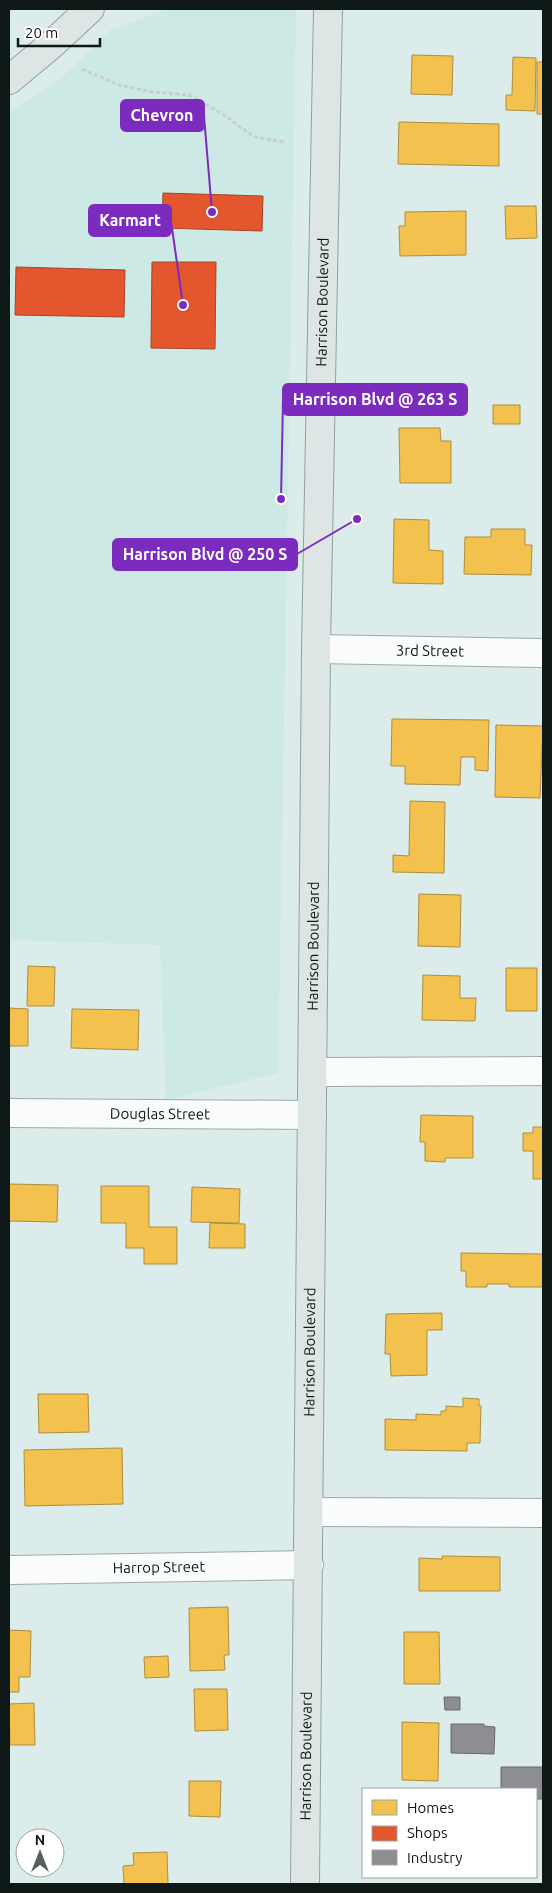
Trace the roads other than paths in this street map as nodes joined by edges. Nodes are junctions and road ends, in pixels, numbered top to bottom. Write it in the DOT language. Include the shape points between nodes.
graph roads {
  1 [pos="90,9"];
  2 [pos="328,9"];
  3 [pos="9,80"];
  4 [pos="316,649"];
  5 [pos="543,653"];
  6 [pos="543,1071"];
  7 [pos="313,1072"];
  8 [pos="9,1113"];
  9 [pos="312,1115"];
  10 [pos="310,1512"];
  11 [pos="543,1513"];
  12 [pos="309,1564"];
  13 [pos="9,1570"];
  14 [pos="305,1884"];
  1 -- 3 [label="main road"];
  2 -- 4 [label="main road, Harrison Boulevard"];
  4 -- 5 [label="street, 3rd Street"];
  4 -- 7 [label="main road, Harrison Boulevard"];
  6 -- 7 [label="street"];
  7 -- 9 [label="main road, Harrison Boulevard"];
  8 -- 9 [label="street, Douglas Street"];
  9 -- 10 [label="main road, Harrison Boulevard"];
  10 -- 11 [label="street"];
  10 -- 12 [label="main road, Harrison Boulevard"];
  12 -- 13 [label="street, Harrop Street"];
  12 -- 14 [label="main road, Harrison Boulevard"];
}
